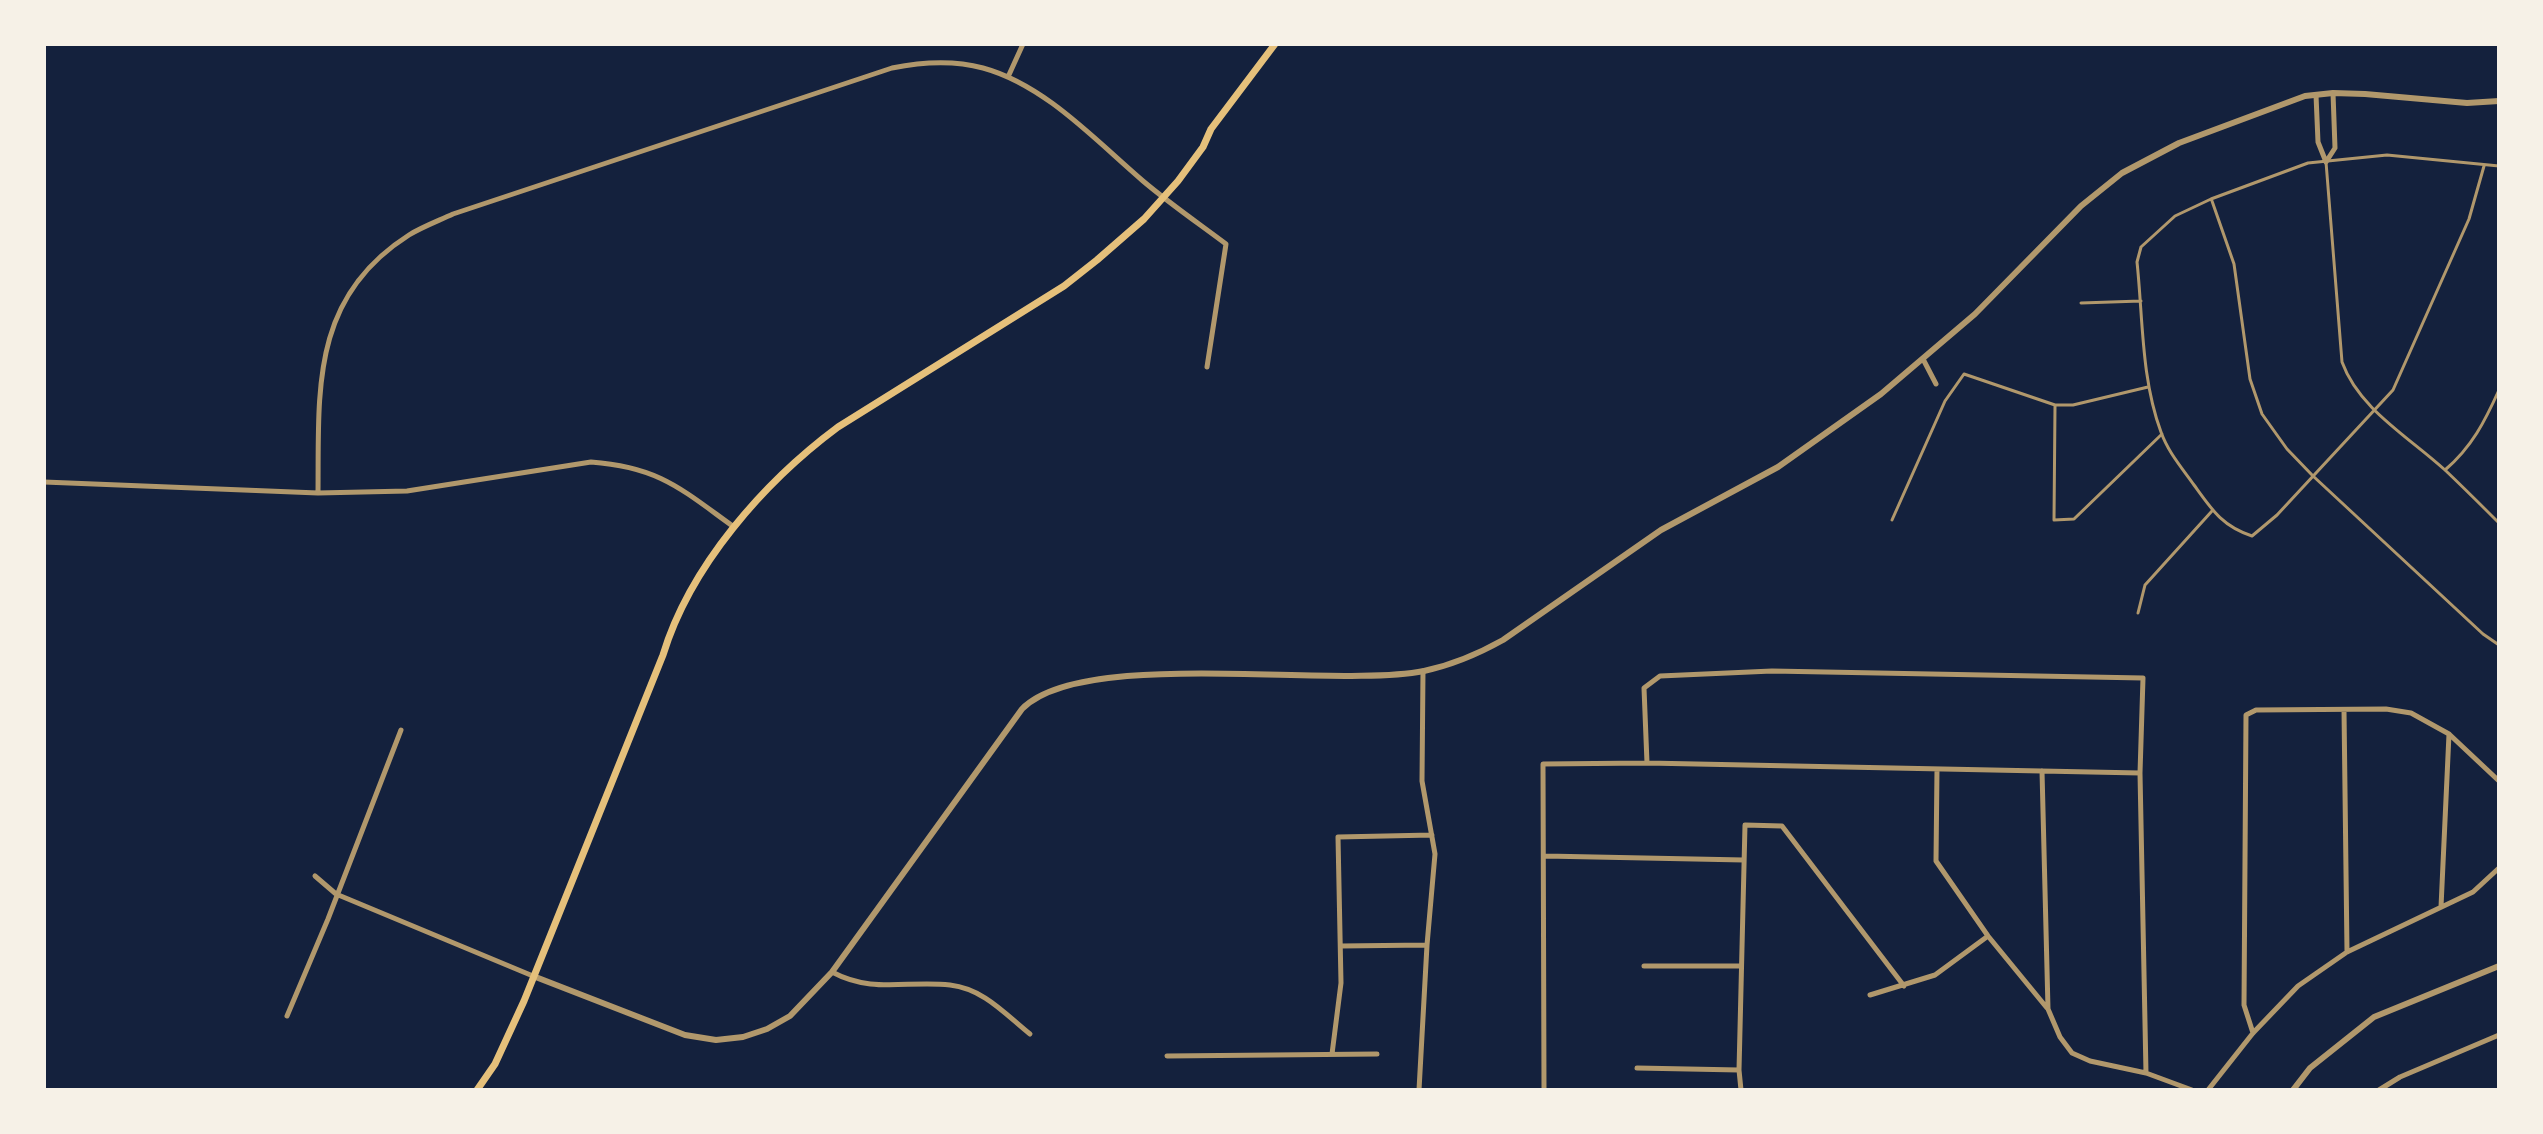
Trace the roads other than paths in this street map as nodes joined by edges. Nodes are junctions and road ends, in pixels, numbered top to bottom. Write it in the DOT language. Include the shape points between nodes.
graph roads {
  1 [pos="1023,44"];
  2 [pos="1275,44"];
  3 [pos="1008,77"];
  4 [pos="2333,93"];
  5 [pos="2316,95"];
  6 [pos="2499,101"];
  7 [pos="2326,162"];
  8 [pos="2484,166"];
  9 [pos="2499,166"];
  10 [pos="1163,198"];
  11 [pos="2211,199"];
  12 [pos="2141,301"];
  13 [pos="2081,303"];
  14 [pos="1923,359"];
  15 [pos="1207,367"];
  16 [pos="1936,384"];
  17 [pos="2148,387"];
  18 [pos="2499,390"];
  19 [pos="2055,405"];
  20 [pos="2375,409"];
  21 [pos="2162,434"];
  22 [pos="2445,470"];
  23 [pos="2313,476"];
  24 [pos="44,482"];
  25 [pos="318,493"];
  26 [pos="2212,511"];
  27 [pos="1892,520"];
  28 [pos="2499,523"];
  29 [pos="735,528"];
  30 [pos="2138,613"];
  31 [pos="2499,645"];
  32 [pos="1423,671"];
  33 [pos="2344,710"];
  34 [pos="401,730"];
  35 [pos="2449,734"];
  36 [pos="1647,763"];
  37 [pos="1937,769"];
  38 [pos="2042,771"];
  39 [pos="2140,773"];
  40 [pos="2499,781"];
  41 [pos="1432,835"];
  42 [pos="1544,856"];
  43 [pos="1744,860"];
  44 [pos="2499,868"];
  45 [pos="315,876"];
  46 [pos="336,894"];
  47 [pos="2441,907"];
  48 [pos="1988,936"];
  49 [pos="1427,945"];
  50 [pos="1341,946"];
  51 [pos="2347,952"];
  52 [pos="1644,966"];
  53 [pos="1741,966"];
  54 [pos="2499,966"];
  55 [pos="832,972"];
  56 [pos="533,976"];
  57 [pos="1904,986"];
  58 [pos="1870,995"];
  59 [pos="2048,1009"];
  60 [pos="287,1016"];
  61 [pos="2253,1033"];
  62 [pos="1030,1034"];
  63 [pos="2499,1035"];
  64 [pos="1332,1054"];
  65 [pos="1377,1054"];
  66 [pos="1167,1056"];
  67 [pos="1637,1068"];
  68 [pos="1739,1070"];
  69 [pos="2146,1073"];
  70 [pos="477,1090"];
  71 [pos="1419,1090"];
  72 [pos="1544,1090"];
  73 [pos="1741,1090"];
  74 [pos="2192,1090"];
  75 [pos="2208,1090"];
  76 [pos="2293,1090"];
  77 [pos="2379,1090"];
  1 -- 3 [label="street"];
  2 -- 10 [label="main road"];
  3 -- 10 [label="street" via="1049,101"];
  3 -- 25 [label="street" via="951,63 892,68 453,214 412,233 369,269 330,333 319,384"];
  4 -- 5 [label="street"];
  4 -- 6 [label="street"];
  4 -- 7 [label="street" via="2335,148"];
  5 -- 7 [label="street" via="2318,142"];
  5 -- 14 [label="street" via="2179,143 2122,173"];
  7 -- 8 [label="lane" via="2387,155"];
  7 -- 11 [label="lane" via="2308,163"];
  7 -- 20 [label="lane" via="2342,362 2355,389"];
  8 -- 9 [label="lane"];
  8 -- 20 [label="lane" via="2469,219 2400,376"];
  10 -- 15 [label="street" via="1226,244"];
  10 -- 29 [label="main road" via="1064,286 807,450"];
  11 -- 12 [label="lane" via="2175,216 2141,247"];
  11 -- 23 [label="lane" via="2234,264 2250,379 2262,414"];
  12 -- 13 [label="lane"];
  12 -- 17 [label="lane"];
  14 -- 16 [label="street"];
  14 -- 32 [label="street" via="1778,467 1661,530 1503,640"];
  17 -- 19 [label="lane"];
  17 -- 21 [label="lane"];
  18 -- 22 [label="lane" via="2483,427"];
  19 -- 21 [label="lane" via="2054,520 2074,519"];
  19 -- 27 [label="lane" via="1964,374 1945,401"];
  20 -- 22 [label="lane"];
  20 -- 23 [label="lane"];
  21 -- 26 [label="lane"];
  22 -- 28 [label="lane"];
  23 -- 26 [label="lane" via="2252,536 2231,529"];
  23 -- 31 [label="lane"];
  24 -- 25 [label="street"];
  25 -- 29 [label="street" via="407,491 591,462 621,464 679,487"];
  26 -- 30 [label="lane" via="2145,585"];
  29 -- 56 [label="main road" via="671,628"];
  32 -- 41 [label="street" via="1422,781"];
  32 -- 55 [label="street" via="1150,675 1045,692 1022,709"];
  33 -- 35 [label="street" via="2411,713"];
  33 -- 51 [label="street"];
  33 -- 61 [label="street" via="2256,710 2246,715 2244,1005"];
  34 -- 46 [label="street"];
  35 -- 40 [label="street"];
  35 -- 47 [label="street"];
  36 -- 37 [label="street"];
  36 -- 39 [label="street" via="1644,688 1660,676 1772,671 2096,677 2143,678"];
  36 -- 42 [label="street" via="1543,764"];
  37 -- 38 [label="street"];
  37 -- 48 [label="street" via="1936,861"];
  38 -- 39 [label="street"];
  38 -- 59 [label="street"];
  39 -- 69 [label="street"];
  41 -- 49 [label="street"];
  41 -- 50 [label="street" via="1338,837"];
  42 -- 43 [label="street"];
  42 -- 72 [label="street"];
  43 -- 53 [label="street"];
  43 -- 57 [label="street" via="1745,825 1782,826"];
  44 -- 47 [label="street" via="2473,892"];
  45 -- 46 [label="street"];
  46 -- 56 [label="street"];
  46 -- 60 [label="street"];
  47 -- 51 [label="street"];
  48 -- 57 [label="street" via="1935,975"];
  48 -- 59 [label="street"];
  49 -- 50 [label="street"];
  49 -- 71 [label="street"];
  50 -- 64 [label="street"];
  51 -- 61 [label="street" via="2298,986"];
  52 -- 53 [label="street"];
  53 -- 68 [label="street"];
  54 -- 76 [label="street" via="2374,1017 2310,1068"];
  55 -- 56 [label="street" via="790,1016 743,1037 716,1040 685,1035"];
  55 -- 62 [label="street" via="865,986 951,985 1000,1006"];
  56 -- 70 [label="main road" via="495,1064"];
  57 -- 58 [label="street"];
  59 -- 69 [label="street" via="2072,1053"];
  61 -- 75 [label="street"];
  63 -- 77 [label="street"];
  64 -- 65 [label="street"];
  64 -- 66 [label="street"];
  67 -- 68 [label="street"];
  68 -- 73 [label="street"];
  69 -- 74 [label="street"];
}
